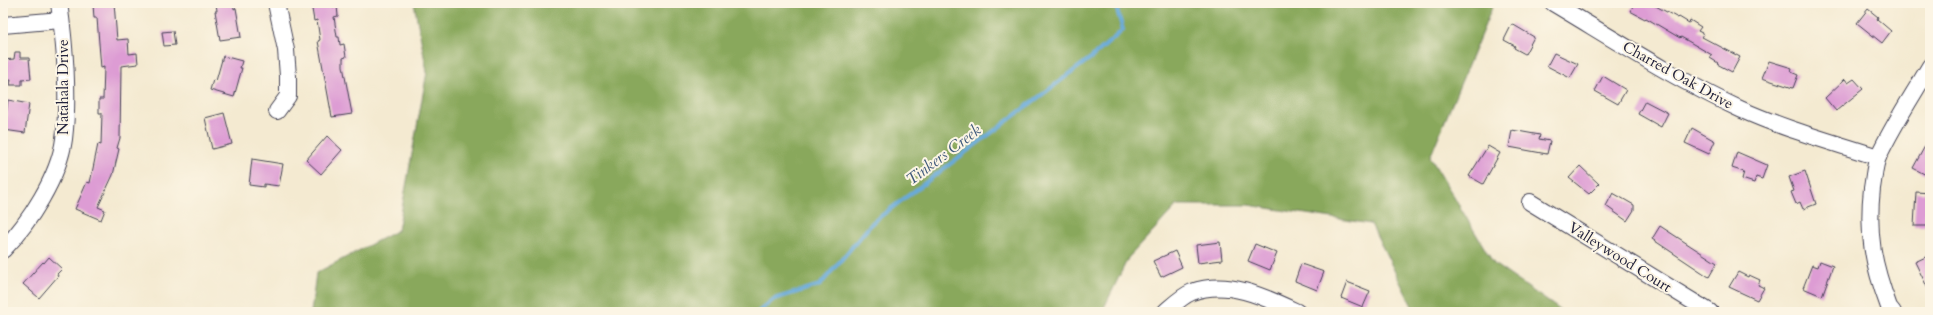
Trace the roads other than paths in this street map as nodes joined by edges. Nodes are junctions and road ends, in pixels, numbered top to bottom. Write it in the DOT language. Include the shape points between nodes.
graph roads {
  1 [pos="59,3"];
  2 [pos="276,3"];
  3 [pos="1553,3"];
  4 [pos="61,20"];
  5 [pos="3,25"];
  6 [pos="1930,66"];
  7 [pos="277,111"];
  8 [pos="1878,157"];
  9 [pos="1530,202"];
  10 [pos="3,250"];
  11 [pos="1886,310"];
  12 [pos="1165,312"];
  13 [pos="1297,312"];
  14 [pos="1710,312"];
  1 -- 4 [label="street, Natahala Drive"];
  2 -- 7 [label="street" via="286,50 288,83 288,96"];
  3 -- 8 [label="street, Charred Oak Drive" via="1698,89 1742,110"];
  4 -- 5 [label="street"];
  4 -- 10 [label="street, Natahala Drive" via="65,68 64,140 49,184 28,218"];
  6 -- 8 [label="street"];
  8 -- 11 [label="street" via="1871,200 1871,243"];
  9 -- 14 [label="street, Valleywood Court"];
  12 -- 13 [label="street" via="1191,292 1208,288 1244,290 1265,296"];
}
